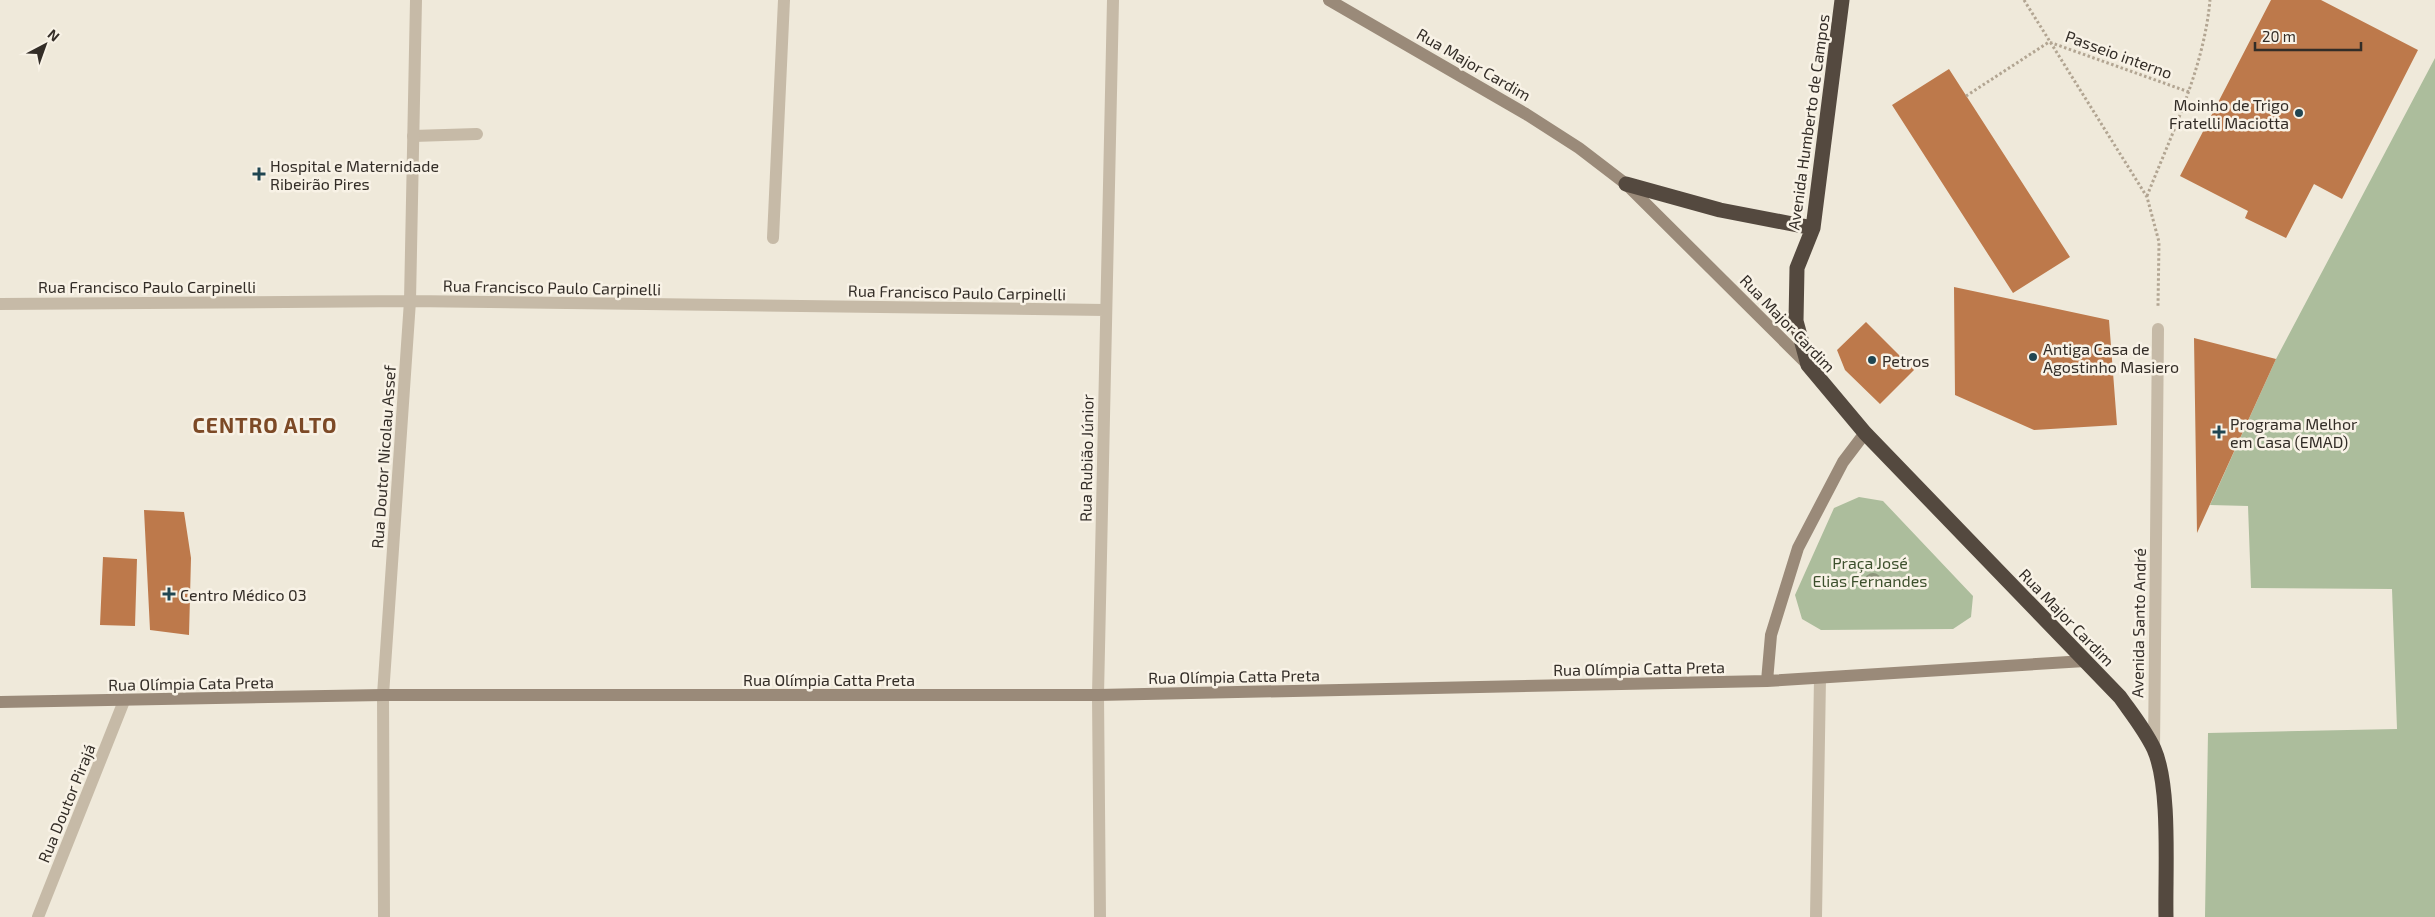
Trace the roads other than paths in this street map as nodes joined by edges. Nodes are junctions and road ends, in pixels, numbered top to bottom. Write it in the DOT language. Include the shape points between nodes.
graph roads {
  1 [pos="416,0"];
  2 [pos="784,0"];
  3 [pos="1113,0"];
  4 [pos="1329,0"];
  5 [pos="1842,0"];
  6 [pos="477,134"];
  7 [pos="413,136"];
  8 [pos="1626,184"];
  9 [pos="1813,228"];
  10 [pos="773,238"];
  11 [pos="410,301"];
  12 [pos="0,304"];
  13 [pos="1104,310"];
  14 [pos="2158,329"];
  15 [pos="1808,365"];
  16 [pos="1865,433"];
  17 [pos="2085,661"];
  18 [pos="1820,678"];
  19 [pos="1767,681"];
  20 [pos="384,695"];
  21 [pos="1098,695"];
  22 [pos="124,701"];
  23 [pos="0,702"];
  24 [pos="2154,750"];
  25 [pos="38,917"];
  26 [pos="384,917"];
  27 [pos="1100,917"];
  28 [pos="1816,917"];
  29 [pos="2166,917"];
  1 -- 7 [label="street, Rua Doutor Nicolau Assef"];
  2 -- 10 [label="street"];
  3 -- 13 [label="street, Rua Rubião Júnior"];
  4 -- 8 [label="street, Rua Major Cardim" via="1526,114"];
  5 -- 9 [label="highway, Avenida Humberto de Campos"];
  6 -- 7 [label="street"];
  7 -- 11 [label="street, Rua Doutor Nicolau Assef"];
  8 -- 9 [label="highway" via="1720,210"];
  8 -- 15 [label="street, Rua Major Cardim"];
  9 -- 15 [label="highway, Avenida Humberto de Campos" via="1797,268 1796,320"];
  11 -- 12 [label="street, Rua Francisco Paulo Carpinelli"];
  11 -- 13 [label="street, Rua Francisco Paulo Carpinelli"];
  11 -- 20 [label="street, Rua Doutor Nicolau Assef"];
  13 -- 21 [label="street, Rua Rubião Júnior"];
  14 -- 24 [label="street, Avenida Santo André"];
  15 -- 16 [label="highway, Rua Major Cardim"];
  16 -- 17 [label="highway, Rua Major Cardim"];
  16 -- 19 [label="street" via="1843,462 1798,548 1771,635"];
  17 -- 18 [label="street, Rua Olímpia Catta Preta"];
  17 -- 24 [label="highway, Rua Major Cardim" via="2120,697"];
  18 -- 19 [label="street, Rua Olímpia Catta Preta"];
  18 -- 28 [label="street"];
  19 -- 21 [label="street, Rua Olímpia Catta Preta"];
  20 -- 21 [label="street, Rua Olímpia Catta Preta"];
  20 -- 22 [label="street, Rua Olímpia Cata Preta"];
  20 -- 26 [label="street, Rua Doutor Nicolau Assef"];
  21 -- 27 [label="street, Rua Rubião Júnior"];
  22 -- 23 [label="street, Rua Olímpia Cata Preta"];
  22 -- 25 [label="street, Rua Doutor Pirajá"];
  24 -- 29 [label="highway, Avenida Santo André" via="2162,774 2165,812"];
}
